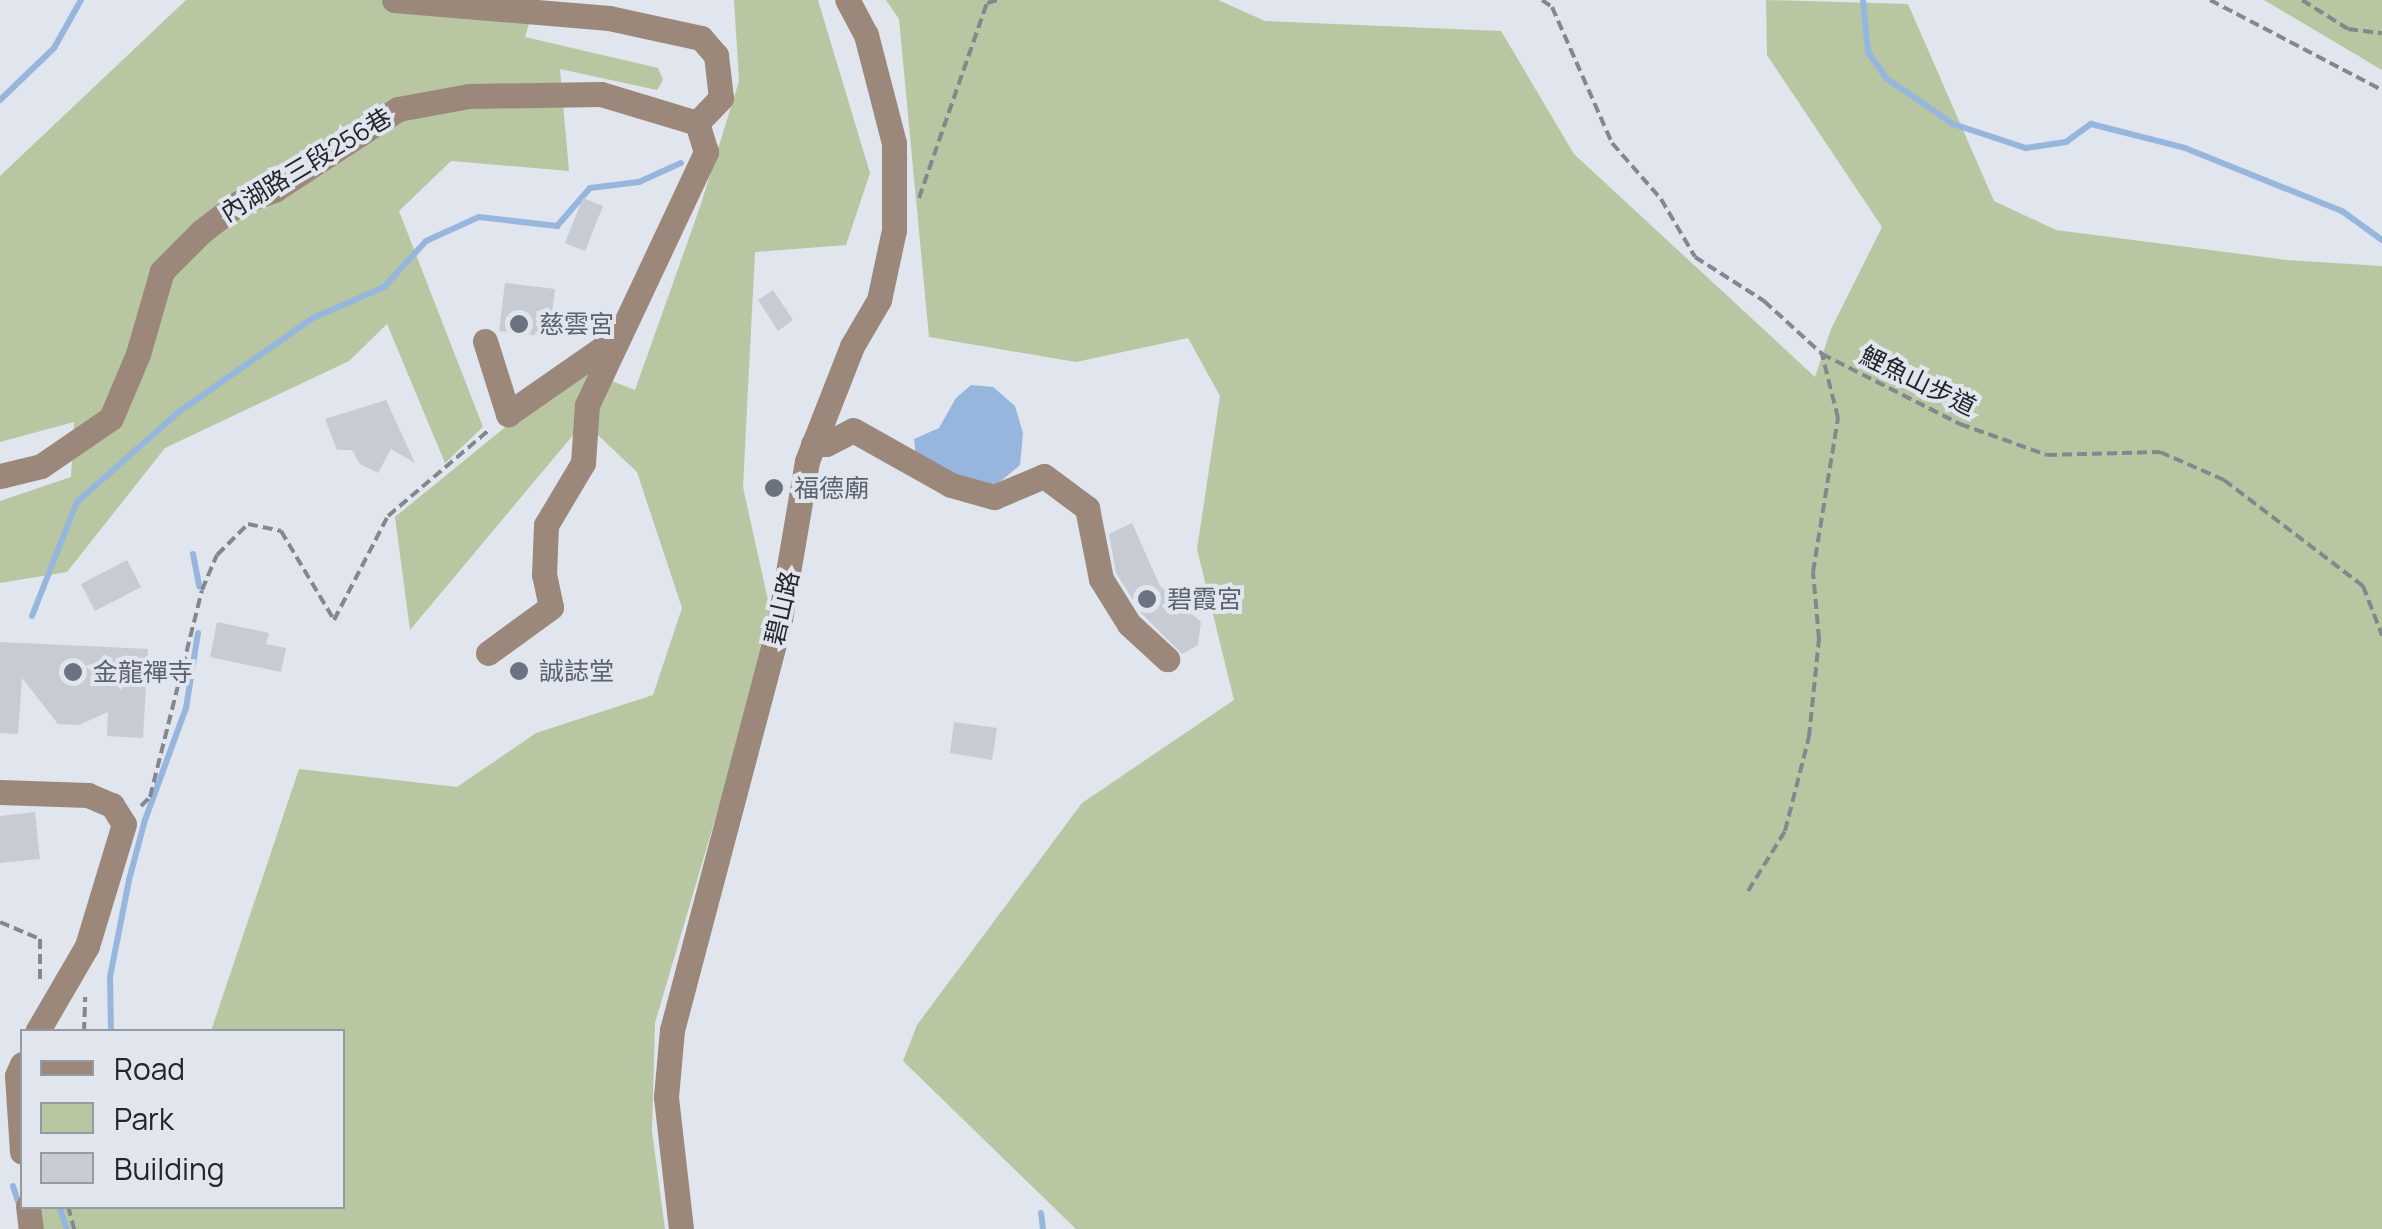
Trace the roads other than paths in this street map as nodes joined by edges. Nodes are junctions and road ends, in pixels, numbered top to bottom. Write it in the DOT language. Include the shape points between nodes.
graph roads {
  1 [pos="394,0"];
  2 [pos="847,0"];
  3 [pos="698,123"];
  4 [pos="619,337"];
  5 [pos="485,341"];
  6 [pos="812,444"];
  7 [pos="0,476"];
  8 [pos="488,653"];
  9 [pos="1168,659"];
  10 [pos="0,792"];
  11 [pos="40,1029"];
  12 [pos="20,1069"];
  13 [pos="20,1122"];
  14 [pos="680,1229"];
  1 -- 3 [label="street" via="609,18 701,38 716,56 721,98"];
  2 -- 6 [label="street, 碧山路" via="866,35 894,143 894,230 878,300"];
  3 -- 4 [label="street" via="706,152"];
  3 -- 7 [label="street, 內湖路三段256巷" via="602,94 468,96 398,109 202,231 162,271 112,418 40,466"];
  4 -- 5 [label="street" via="508,414"];
  4 -- 8 [label="street" via="587,406 583,462 546,525 544,575 551,607"];
  6 -- 9 [label="street" via="853,430 951,485 994,498 1044,476 1087,508 1101,579 1129,624"];
  6 -- 14 [label="street, 碧山路" via="779,625 672,1030 666,1096"];
  10 -- 11 [label="street" via="88,795 112,804 124,824 87,946"];
  12 -- 13 [label="street"];
}
